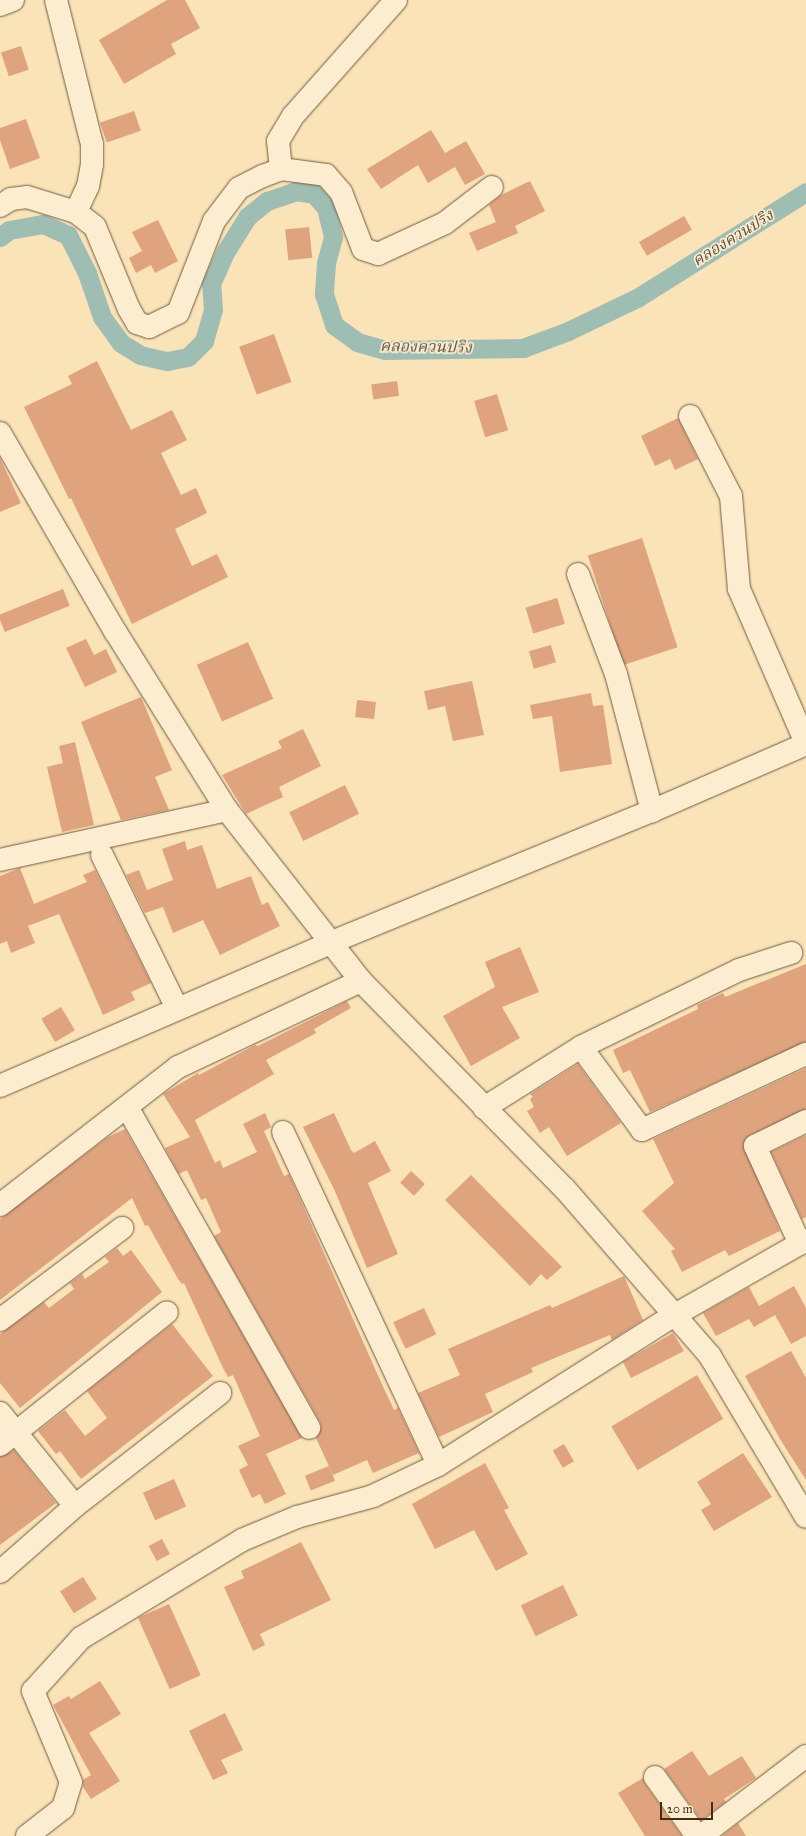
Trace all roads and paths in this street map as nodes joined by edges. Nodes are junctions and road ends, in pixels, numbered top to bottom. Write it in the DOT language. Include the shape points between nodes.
graph roads {
  1 [pos="13,0"];
  2 [pos="56,0"];
  3 [pos="396,0"];
  4 [pos="0,5"];
  5 [pos="281,169"];
  6 [pos="492,187"];
  7 [pos="0,206"];
  8 [pos="76,212"];
  9 [pos="690,416"];
  10 [pos="0,433"];
  11 [pos="578,574"];
  12 [pos="806,743"];
  13 [pos="227,810"];
  14 [pos="652,811"];
  15 [pos="102,855"];
  16 [pos="0,860"];
  17 [pos="332,942"];
  18 [pos="791,953"];
  19 [pos="361,981"];
  20 [pos="177,1008"];
  21 [pos="581,1047"];
  22 [pos="806,1054"];
  23 [pos="0,1086"];
  24 [pos="126,1107"];
  25 [pos="484,1108"];
  26 [pos="806,1121"];
  27 [pos="283,1132"];
  28 [pos="0,1205"];
  29 [pos="122,1228"];
  30 [pos="803,1242"];
  31 [pos="167,1312"];
  32 [pos="673,1316"];
  33 [pos="0,1320"];
  34 [pos="220,1393"];
  35 [pos="0,1413"];
  36 [pos="309,1428"];
  37 [pos="7,1439"];
  38 [pos="438,1465"];
  39 [pos="75,1506"];
  40 [pos="806,1516"];
  41 [pos="0,1572"];
  42 [pos="806,1756"];
  43 [pos="655,1777"];
  44 [pos="27,1836"];
  45 [pos="697,1836"];
  46 [pos="701,1836"];
  1 -- 4 [label="street"];
  2 -- 8 [label="street" via="92,144 88,186"];
  3 -- 5 [label="street" via="293,116 278,142"];
  5 -- 6 [label="street" via="326,175 341,192 364,249 378,254 445,223"];
  5 -- 8 [label="street" via="239,188 214,221 178,313 149,327 137,323 129,309 95,227"];
  7 -- 8 [label="street" via="11,199 27,197"];
  9 -- 12 [label="street" via="731,496 739,589"];
  10 -- 13 [label="street" via="115,631"];
  11 -- 14 [label="street" via="616,674"];
  12 -- 14 [label="street"];
  13 -- 16 [label="street"];
  13 -- 17 [label="street"];
  14 -- 17 [label="street"];
  15 -- 20 [label="street"];
  17 -- 19 [label="street"];
  17 -- 20 [label="street"];
  18 -- 21 [label="street" via="739,970"];
  19 -- 24 [label="street" via="178,1067"];
  19 -- 25 [label="street"];
  20 -- 23 [label="street"];
  21 -- 22 [label="street" via="642,1130"];
  21 -- 25 [label="street"];
  24 -- 28 [label="street"];
  24 -- 36 [label="street"];
  25 -- 32 [label="street" via="565,1189"];
  26 -- 30 [label="street" via="755,1146"];
  27 -- 38 [label="street"];
  29 -- 33 [label="street"];
  30 -- 32 [label="street"];
  31 -- 37 [label="street"];
  32 -- 38 [label="street"];
  32 -- 40 [label="street" via="710,1356"];
  34 -- 39 [label="street"];
  35 -- 37 [label="street"];
  37 -- 39 [label="street"];
  38 -- 44 [label="street" via="373,1496 297,1517 242,1540 82,1638 33,1691 71,1782 63,1808"];
  39 -- 41 [label="street"];
  42 -- 46 [label="street"];
  43 -- 45 [label="street"];
}
